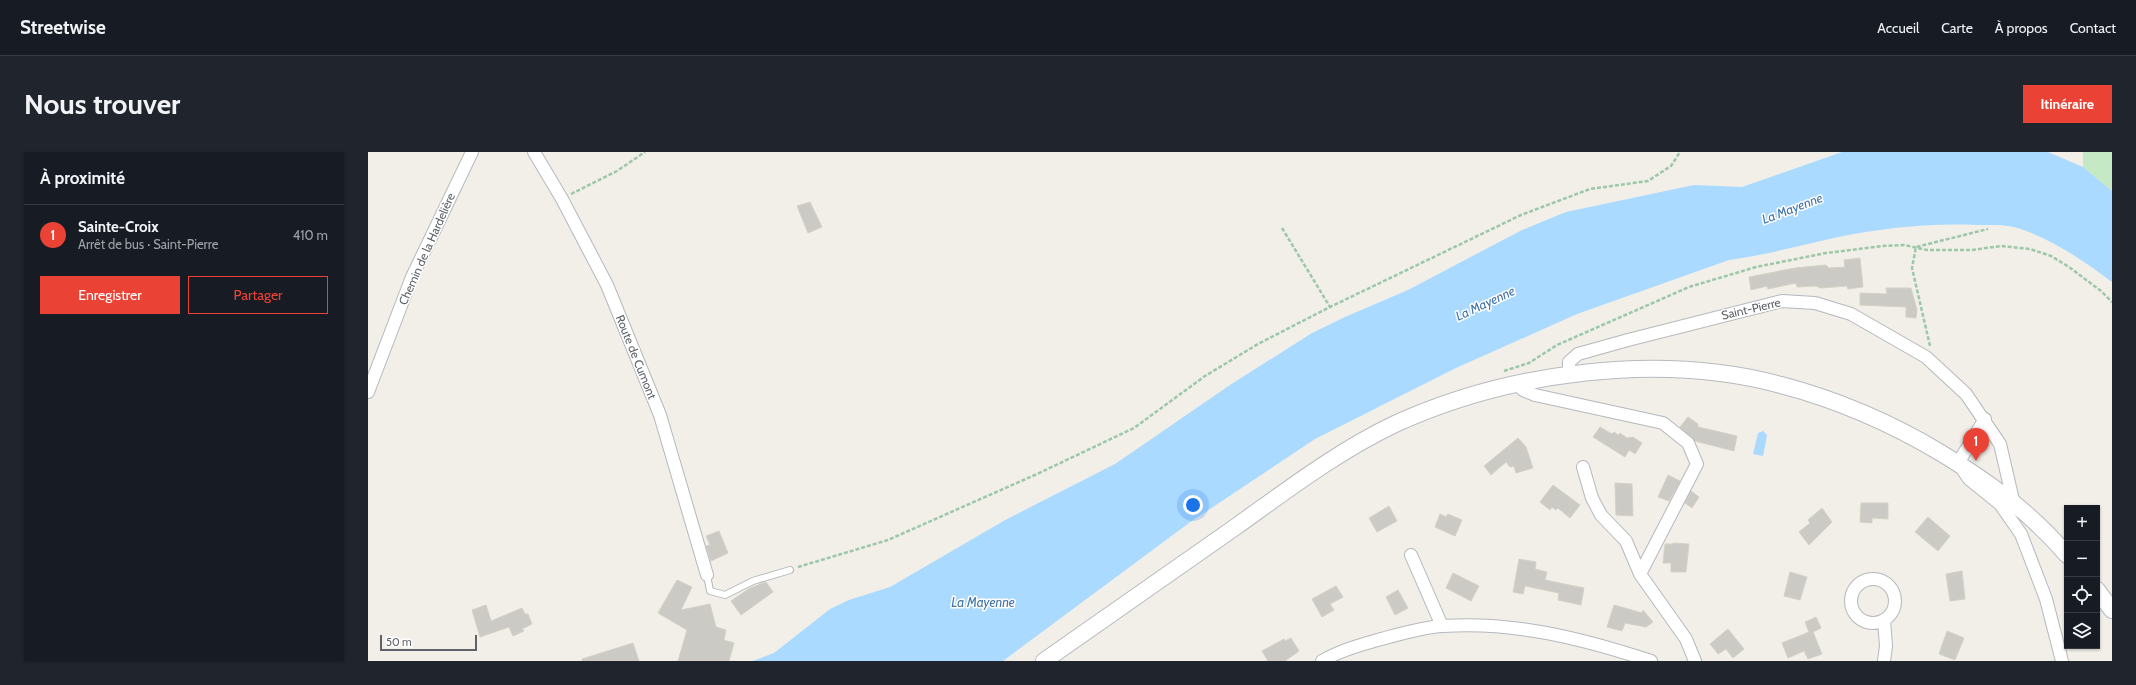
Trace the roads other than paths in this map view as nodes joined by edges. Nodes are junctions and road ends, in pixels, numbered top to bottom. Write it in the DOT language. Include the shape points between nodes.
graph roads {
  1 [pos="472,152"];
  2 [pos="534,152"];
  3 [pos="1569,374"];
  4 [pos="1516,383"];
  5 [pos="368,392"];
  6 [pos="1985,419"];
  7 [pos="1958,463"];
  8 [pos="1583,467"];
  9 [pos="2013,500"];
  10 [pos="2064,551"];
  11 [pos="1411,555"];
  12 [pos="790,570"];
  13 [pos="1640,574"];
  14 [pos="707,575"];
  15 [pos="2100,594"];
  16 [pos="2112,610"];
  17 [pos="1884,620"];
  18 [pos="1442,626"];
  19 [pos="1044,661"];
  20 [pos="1322,661"];
  21 [pos="1651,661"];
  22 [pos="1695,661"];
  23 [pos="1884,661"];
  24 [pos="2062,661"];
  1 -- 5 [label="street, Chemin de la Hardelière" via="412,277"];
  2 -- 14 [label="street, Route de Cumont" via="607,285 660,415"];
  3 -- 4 [label="main road"];
  3 -- 6 [label="street, Saint-Pierre" via="1569,362 1578,354 1782,301 1815,303 1851,314 1926,358 1966,394"];
  3 -- 7 [label="main road" via="1647,370 1696,371 1746,377 1780,385 1862,412 1910,435"];
  4 -- 13 [label="street" via="1523,390 1535,395 1663,423 1688,443 1697,464"];
  4 -- 19 [label="main road" via="1427,410 1368,438 1282,494"];
  6 -- 7 [label="street"];
  6 -- 9 [label="street, Saint-Pierre" via="2000,444"];
  7 -- 9 [label="main road"];
  7 -- 24 [label="street" via="1969,479 2000,504 2021,534 2046,599"];
  8 -- 13 [label="street" via="1592,498 1601,515 1626,541"];
  9 -- 10 [label="main road"];
  11 -- 18 [label="street"];
  12 -- 14 [label="lane" via="753,581 724,594 710,591"];
  13 -- 22 [label="street" via="1686,639"];
  15 -- 16 [label="main road"];
  17 -- 23 [label="street"];
  18 -- 20 [label="street" via="1392,636 1340,651"];
  18 -- 21 [label="street" via="1508,626 1596,643"];
}
